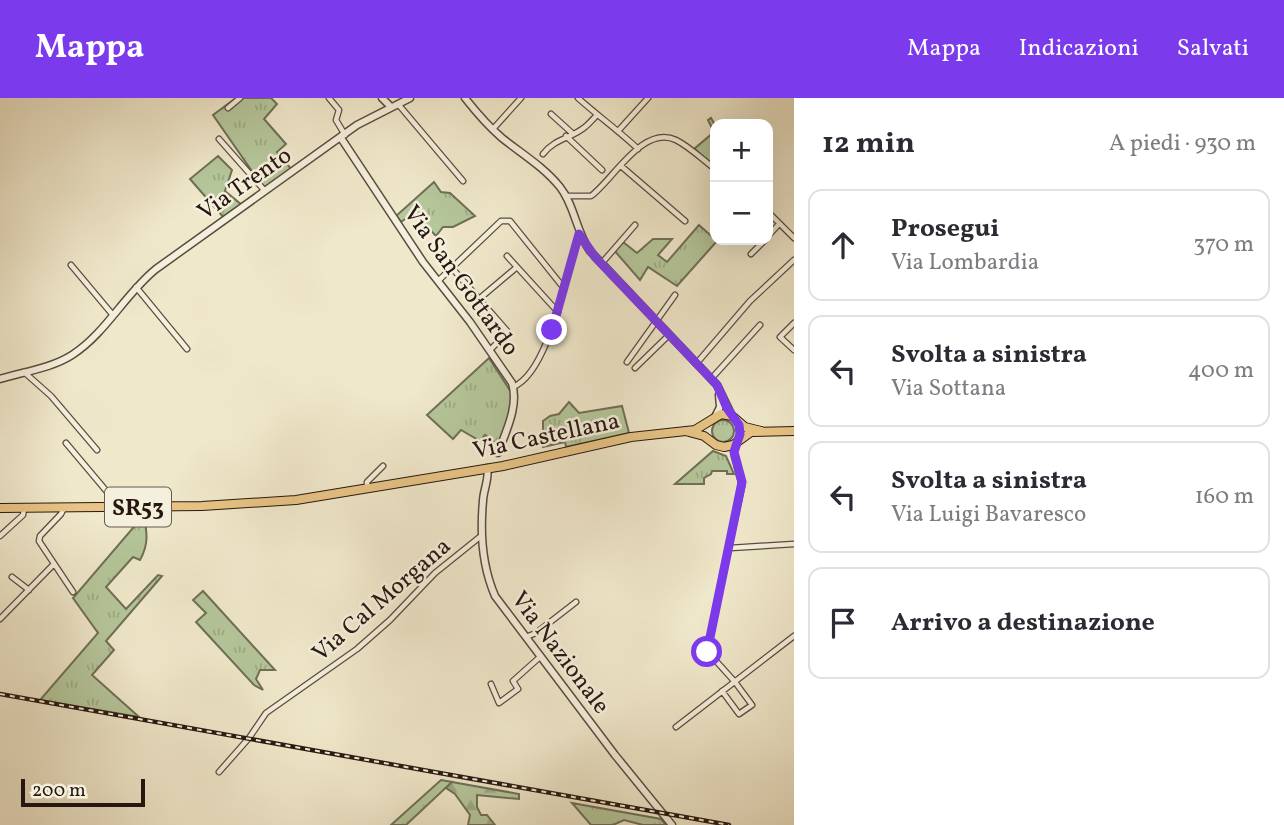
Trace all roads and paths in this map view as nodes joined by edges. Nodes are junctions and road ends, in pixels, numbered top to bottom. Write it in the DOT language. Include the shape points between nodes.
graph roads {
  1 [pos="240,98"];
  2 [pos="329,98"];
  3 [pos="382,98"];
  4 [pos="410,98"];
  5 [pos="465,98"];
  6 [pos="522,98"];
  7 [pos="579,98"];
  8 [pos="648,98"];
  9 [pos="398,104"];
  10 [pos="391,107"];
  11 [pos="228,108"];
  12 [pos="551,114"];
  13 [pos="597,115"];
  14 [pos="492,129"];
  15 [pos="620,130"];
  16 [pos="572,133"];
  17 [pos="566,136"];
  18 [pos="343,137"];
  19 [pos="219,139"];
  20 [pos="638,149"];
  21 [pos="543,154"];
  22 [pos="710,165"];
  23 [pos="621,166"];
  24 [pos="602,170"];
  25 [pos="463,181"];
  26 [pos="265,192"];
  27 [pos="566,195"];
  28 [pos="773,217"];
  29 [pos="685,221"];
  30 [pos="779,224"];
  31 [pos="635,225"];
  32 [pos="773,230"];
  33 [pos="579,234"];
  34 [pos="794,238"];
  35 [pos="759,245"];
  36 [pos="751,254"];
  37 [pos="507,256"];
  38 [pos="794,260"];
  39 [pos="601,264"];
  40 [pos="71,265"];
  41 [pos="517,267"];
  42 [pos="452,268"];
  43 [pos="438,281"];
  44 [pos="135,287"];
  45 [pos="563,287"];
  46 [pos="675,295"];
  47 [pos="479,299"];
  48 [pos="558,312"];
  49 [pos="112,314"];
  50 [pos="656,321"];
  51 [pos="794,323"];
  52 [pos="760,325"];
  53 [pos="669,335"];
  54 [pos="187,349"];
  55 [pos="490,350"];
  56 [pos="794,350"];
  57 [pos="627,362"];
  58 [pos="696,363"];
  59 [pos="635,368"];
  60 [pos="24,372"];
  61 [pos="0,379"];
  62 [pos="712,380"];
  63 [pos="513,387"];
  64 [pos="712,419"];
  65 [pos="734,419"];
  66 [pos="761,431"];
  67 [pos="794,431"];
  68 [pos="683,432"];
  69 [pos="709,439"];
  70 [pos="737,441"];
  71 [pos="66,443"];
  72 [pos="720,447"];
  73 [pos="97,450"];
  74 [pos="498,453"];
  75 [pos="737,463"];
  76 [pos="383,466"];
  77 [pos="503,466"];
  78 [pos="488,468"];
  79 [pos="486,479"];
  80 [pos="367,489"];
  81 [pos="119,506"];
  82 [pos="0,508"];
  83 [pos="24,508"];
  84 [pos="62,510"];
  85 [pos="482,531"];
  86 [pos="0,536"];
  87 [pos="794,544"];
  88 [pos="730,548"];
  89 [pos="53,564"];
  90 [pos="12,577"];
  91 [pos="29,590"];
  92 [pos="73,592"];
  93 [pos="576,602"];
  94 [pos="0,619"];
  95 [pos="794,636"];
  96 [pos="526,637"];
  97 [pos="541,656"];
  98 [pos="735,682"];
  99 [pos="491,684"];
  100 [pos="722,691"];
  101 [pos="676,727"];
  102 [pos="219,772"];
  103 [pos="671,825"];
  1 -- 11 [label="street"];
  2 -- 18 [label="street" via="339,110 336,120"];
  3 -- 10 [label="street"];
  4 -- 9 [label="street, Via Trento"];
  5 -- 14 [label="street"];
  6 -- 14 [label="street"];
  7 -- 13 [label="street"];
  8 -- 15 [label="street"];
  9 -- 10 [label="street, Via Trento"];
  9 -- 25 [label="street"];
  10 -- 18 [label="street, Via Trento"];
  12 -- 16 [label="street"];
  13 -- 15 [label="street"];
  13 -- 16 [label="street"];
  14 -- 27 [label="street" via="548,174"];
  15 -- 20 [label="street"];
  16 -- 17 [label="street"];
  17 -- 21 [label="street"];
  17 -- 24 [label="street"];
  18 -- 26 [label="street, Via Trento"];
  18 -- 43 [label="street, Via San Gottardo"];
  19 -- 26 [label="street"];
  20 -- 22 [label="street" via="656,138 673,139"];
  20 -- 23 [label="street"];
  23 -- 27 [label="street" via="591,196"];
  23 -- 29 [label="street"];
  26 -- 44 [label="street, Via Trento"];
  27 -- 33 [label="street"];
  28 -- 30 [label="street"];
  30 -- 32 [label="street"];
  30 -- 34 [label="street"];
  31 -- 39 [label="street"];
  33 -- 39 [label="street"];
  33 -- 45 [label="street"];
  35 -- 36 [label="street"];
  37 -- 41 [label="street"];
  38 -- 58 [label="street" via="750,301"];
  39 -- 50 [label="street"];
  40 -- 49 [label="street"];
  41 -- 47 [label="street"];
  41 -- 48 [label="street"];
  42 -- 43 [label="street"];
  42 -- 45 [label="street" via="501,221 510,221"];
  42 -- 47 [label="street"];
  43 -- 55 [label="street, Via San Gottardo"];
  44 -- 49 [label="street, Via Trento"];
  44 -- 54 [label="street"];
  45 -- 48 [label="street"];
  46 -- 50 [label="street"];
  47 -- 55 [label="street" via="508,332"];
  48 -- 63 [label="street" via="536,363 526,379"];
  49 -- 60 [label="street, Via Trento" via="82,348 65,359"];
  50 -- 53 [label="street"];
  50 -- 57 [label="street"];
  51 -- 56 [label="street" via="780,337"];
  52 -- 62 [label="street"];
  53 -- 58 [label="street"];
  53 -- 59 [label="street"];
  55 -- 63 [label="street, Via San Gottardo"];
  58 -- 62 [label="street"];
  60 -- 61 [label="street"];
  60 -- 73 [label="street"];
  62 -- 64 [label="street" via="720,403"];
  62 -- 65 [label="street"];
  63 -- 74 [label="street, Via San Gottardo" via="514,407"];
  64 -- 65 [label="main road, SR53" via="725,414"];
  64 -- 68 [label="main road, Via Castellana / SR53" via="701,428"];
  64 -- 69 [label="main road"];
  65 -- 66 [label="main road, SR53"];
  65 -- 70 [label="main road" via="740,429"];
  66 -- 67 [label="main road, SR53"];
  66 -- 70 [label="main road, SR53" via="749,432"];
  68 -- 69 [label="main road, Via Castellana / SR53"];
  68 -- 77 [label="main road, Via Castellana / SR53" via="631,437"];
  69 -- 72 [label="main road, SR53"];
  70 -- 72 [label="main road, SR53"];
  70 -- 75 [label="street"];
  71 -- 81 [label="street"];
  72 -- 75 [label="street"];
  75 -- 88 [label="street" via="742,482"];
  76 -- 80 [label="street" via="367,482"];
  77 -- 78 [label="main road, Via Castellana / SR53"];
  77 -- 79 [label="street"];
  78 -- 79 [label="street, Via Nazionale"];
  78 -- 80 [label="main road, Via Castellana / SR53"];
  79 -- 85 [label="street, Via Nazionale"];
  80 -- 81 [label="main road, Via Castellana / SR53" via="293,500"];
  81 -- 84 [label="main road, SR53"];
  82 -- 83 [label="main road, SR53"];
  83 -- 84 [label="main road, SR53"];
  83 -- 86 [label="street" via="23,515"];
  84 -- 89 [label="street" via="39,539"];
  85 -- 96 [label="street, Via Nazionale" via="485,566 495,596"];
  85 -- 102 [label="street, Via Cal Morgana" via="357,649 266,713"];
  87 -- 88 [label="street"];
  88 -- 98 [label="street" via="707,652"];
  89 -- 91 [label="street"];
  89 -- 92 [label="street"];
  90 -- 91 [label="street"];
  91 -- 94 [label="street"];
  93 -- 96 [label="street"];
  95 -- 98 [label="street"];
  96 -- 97 [label="street, Via Nazionale"];
  97 -- 99 [label="street" via="513,681 518,689 499,703"];
  97 -- 103 [label="street, Via Nazionale"];
  98 -- 100 [label="street"];
  98 -- 100 [label="street" via="752,705 746,710 739,714"];
  100 -- 101 [label="street"];
}
